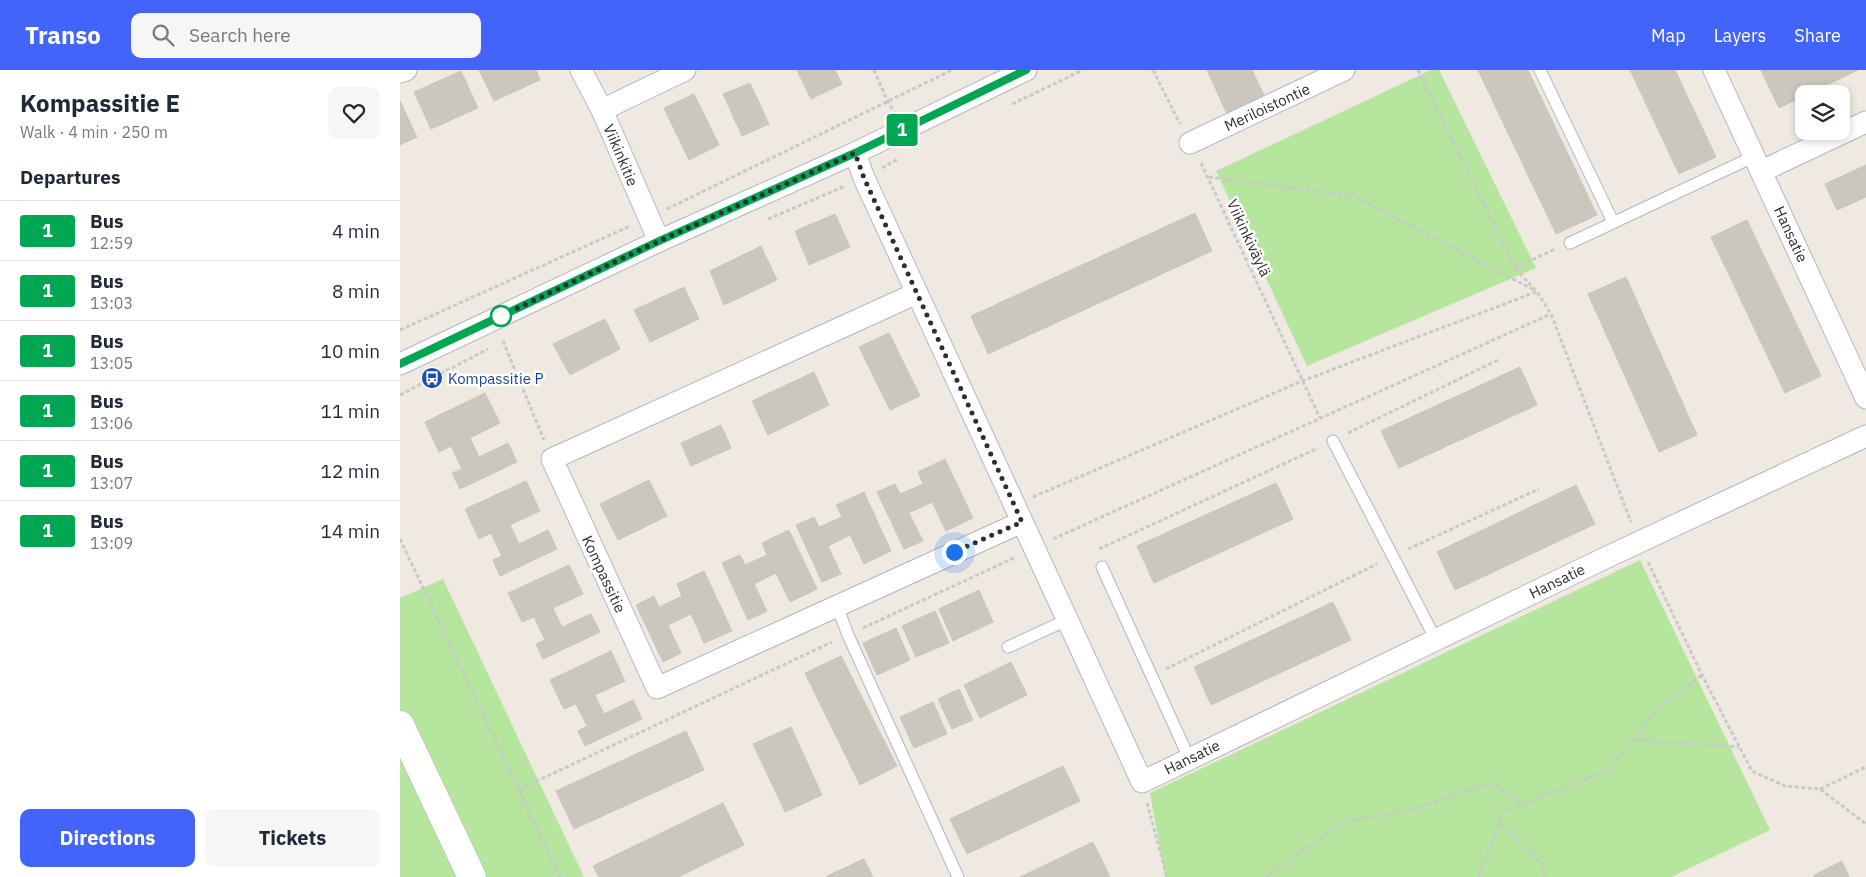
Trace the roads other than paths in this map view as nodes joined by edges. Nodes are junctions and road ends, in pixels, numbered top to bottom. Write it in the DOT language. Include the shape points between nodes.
graph roads {
  1 [pos="406,70"];
  2 [pos="581,70"];
  3 [pos="685,70"];
  4 [pos="1026,70"];
  5 [pos="1344,70"];
  6 [pos="1540,70"];
  7 [pos="1714,70"];
  8 [pos="400,72"];
  9 [pos="602,110"];
  10 [pos="1866,122"];
  11 [pos="1190,143"];
  12 [pos="855,153"];
  13 [pos="1759,164"];
  14 [pos="1614,222"];
  15 [pos="659,241"];
  16 [pos="1570,243"];
  17 [pos="916,293"];
  18 [pos="400,364"];
  19 [pos="1866,398"];
  20 [pos="1866,436"];
  21 [pos="1334,441"];
  22 [pos="1018,513"];
  23 [pos="1102,566"];
  24 [pos="837,606"];
  25 [pos="1067,620"];
  26 [pos="1436,640"];
  27 [pos="1008,647"];
  28 [pos="400,725"];
  29 [pos="1189,758"];
  30 [pos="472,877"];
  31 [pos="958,877"];
  1 -- 8 [label="street"];
  2 -- 9 [label="street, Viikinkitie"];
  3 -- 9 [label="street"];
  4 -- 12 [label="street"];
  5 -- 11 [label="street, Meriloistontie"];
  6 -- 14 [label="lane"];
  7 -- 13 [label="street, Hansatie"];
  9 -- 15 [label="street, Viikinkitie"];
  10 -- 13 [label="street"];
  12 -- 15 [label="street"];
  12 -- 17 [label="street"];
  13 -- 14 [label="lane"];
  13 -- 19 [label="street, Hansatie"];
  14 -- 16 [label="lane"];
  15 -- 18 [label="street"];
  17 -- 22 [label="street"];
  17 -- 24 [label="street, Kompassitie" via="552,459 657,688"];
  20 -- 26 [label="street, Hansatie"];
  21 -- 26 [label="lane"];
  22 -- 24 [label="street, Kompassitie"];
  22 -- 25 [label="street"];
  23 -- 29 [label="lane"];
  24 -- 31 [label="lane"];
  25 -- 27 [label="lane"];
  25 -- 29 [label="street, Hansatie" via="1142,782"];
  26 -- 29 [label="street, Hansatie"];
  28 -- 30 [label="street"];
}
